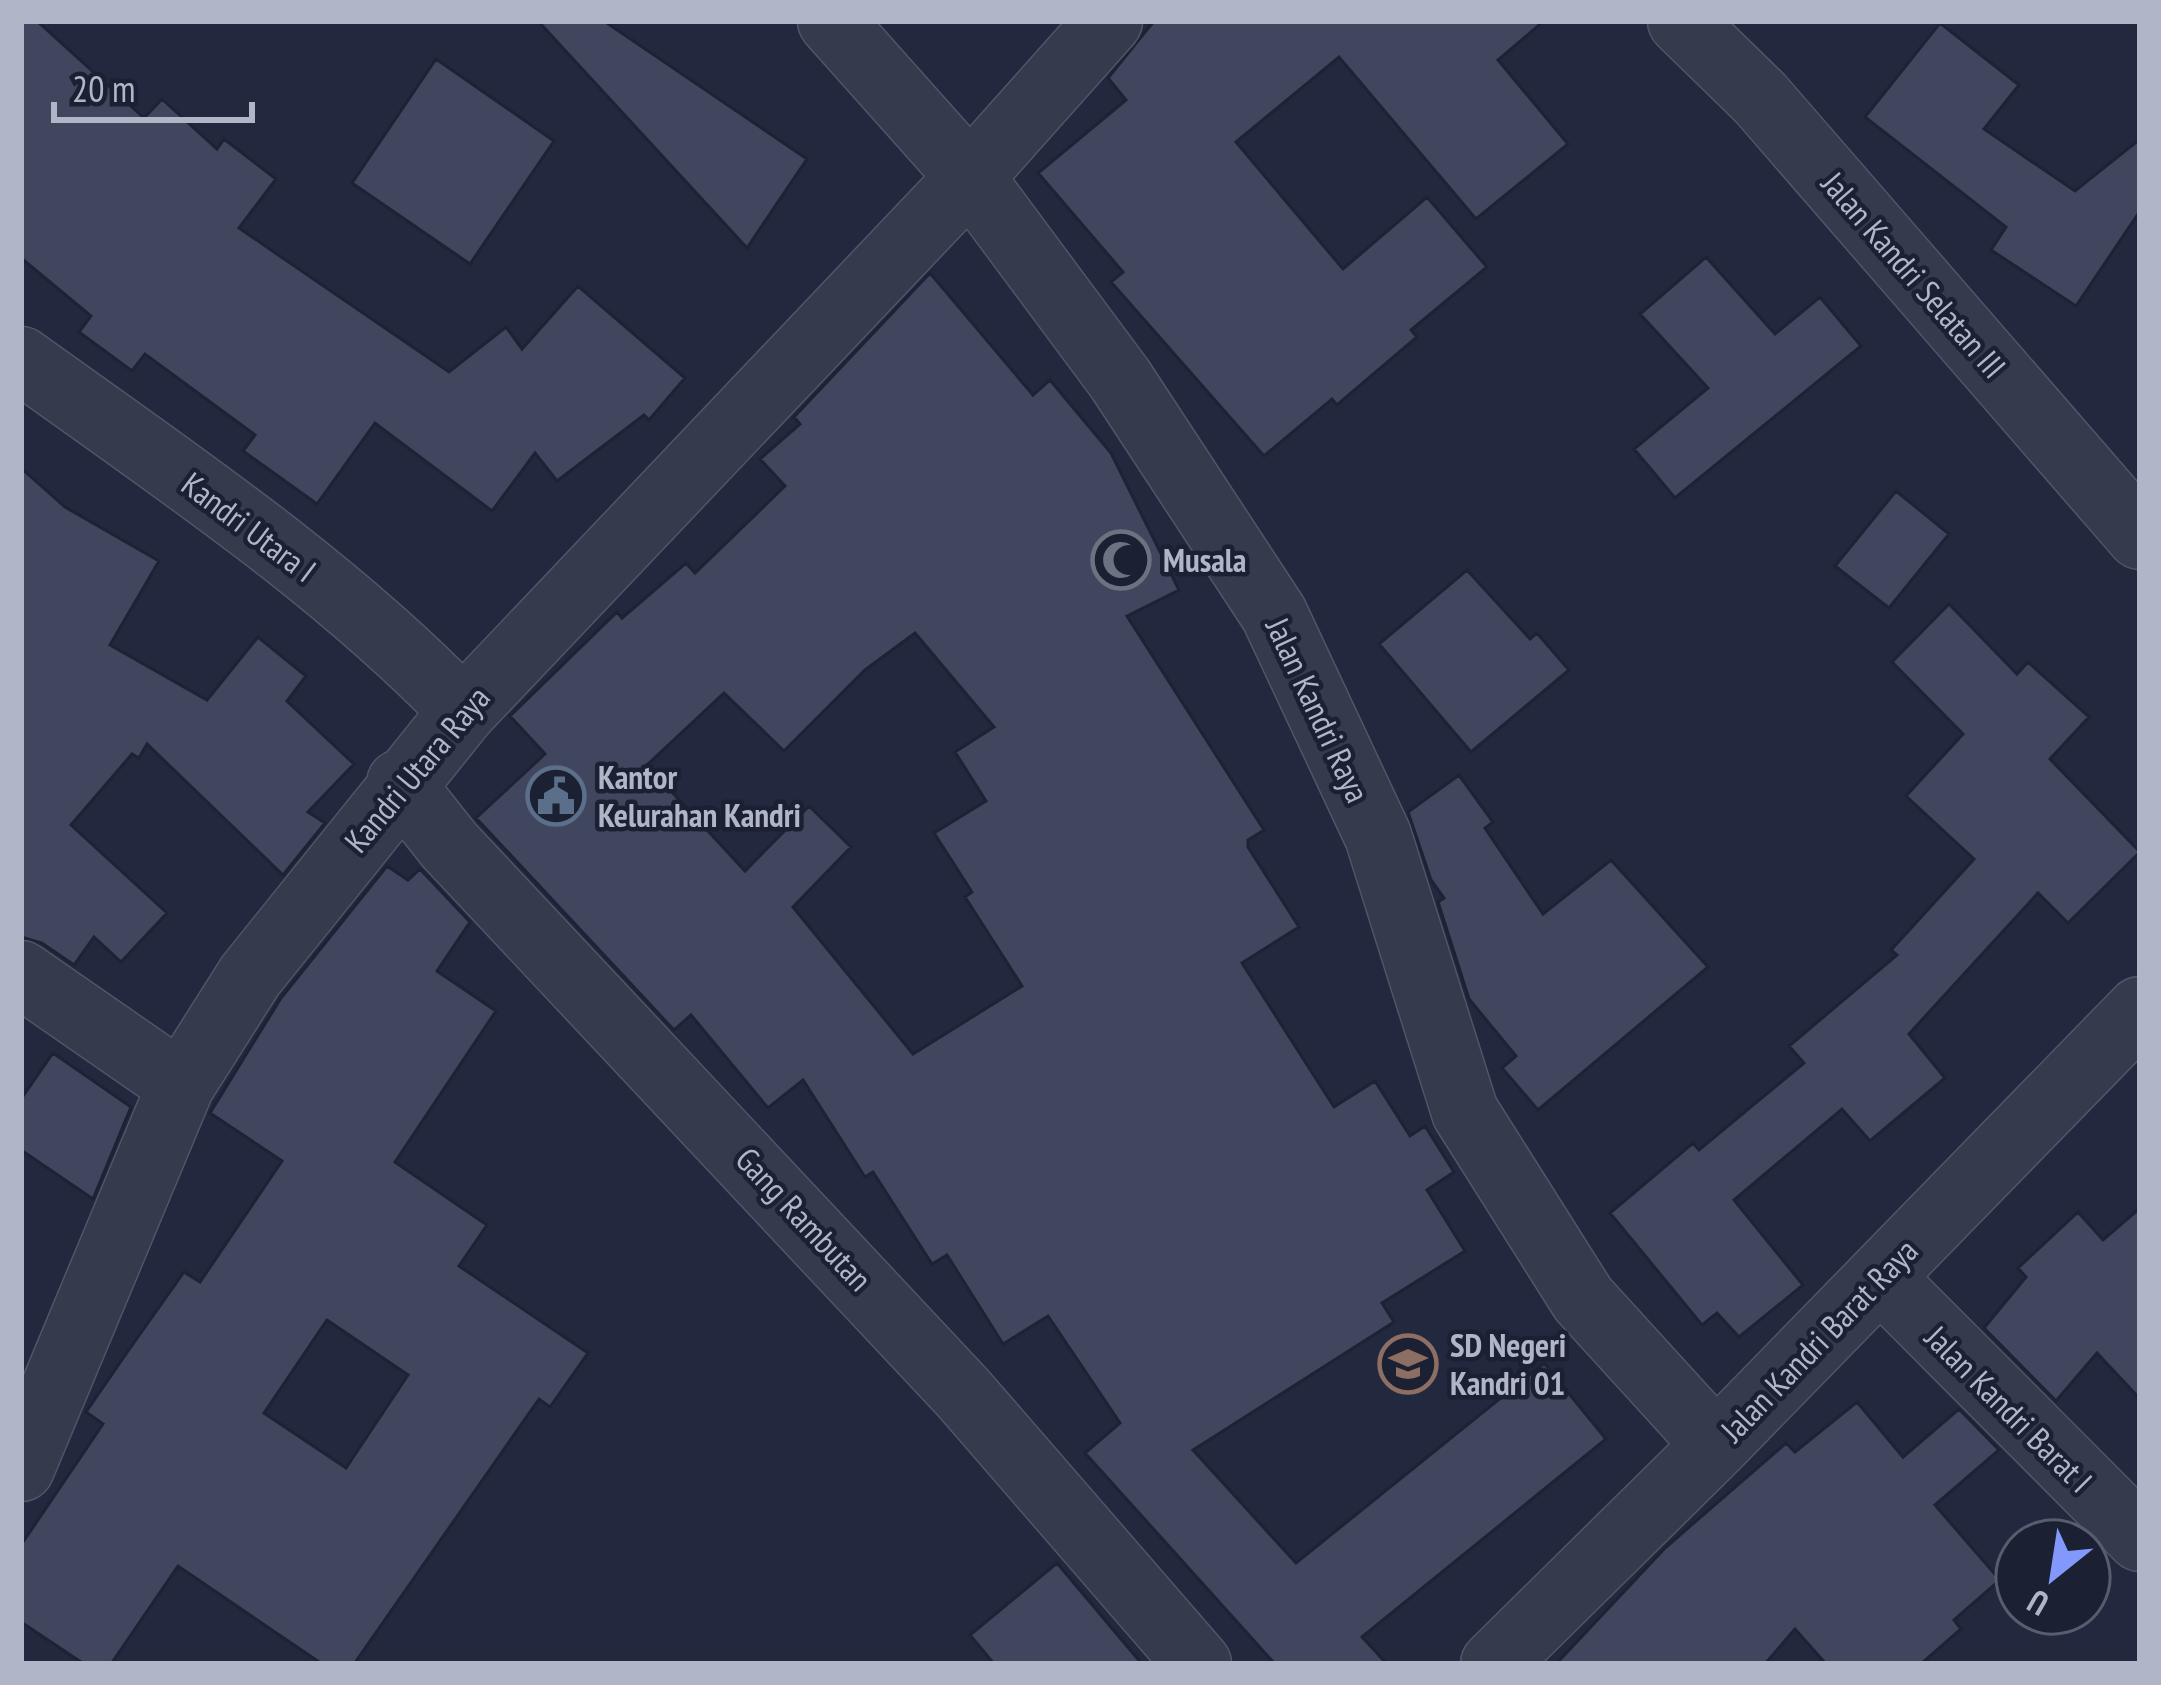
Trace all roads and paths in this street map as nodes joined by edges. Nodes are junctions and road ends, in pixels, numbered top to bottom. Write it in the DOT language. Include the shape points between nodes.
graph roads {
  1 [pos="831,21"];
  2 [pos="1109,21"];
  3 [pos="1681,21"];
  4 [pos="970,178"];
  5 [pos="21,360"];
  6 [pos="2140,536"];
  7 [pos="463,711"];
  8 [pos="400,783"];
  9 [pos="21,974"];
  10 [pos="2140,1010"];
  11 [pos="181,1085"];
  12 [pos="1880,1277"];
  13 [pos="1717,1445"];
  14 [pos="21,1468"];
  15 [pos="2140,1538"];
  16 [pos="1198,1664"];
  17 [pos="1494,1664"];
  1 -- 4 [label="street, Jalan Kandri Raya"];
  2 -- 4 [label="street, Kandri Utara Raya"];
  3 -- 6 [label="street, Jalan Kandri Selatan III" via="1760,98"];
  4 -- 7 [label="street, Kandri Utara Raya"];
  4 -- 13 [label="street, Jalan Kandri Raya" via="1120,379 1274,614 1378,836 1465,1112 1583,1299"];
  5 -- 7 [label="street, Kandri Utara I" via="252,526 401,647"];
  7 -- 8 [label="street, Kandri Utara Raya"];
  8 -- 11 [label="street, Kandri Utara Raya" via="250,976"];
  8 -- 16 [label="street, Gang Rambutan" via="449,845 963,1393"];
  9 -- 11 [label="street"];
  10 -- 12 [label="street, Jalan Kandri Barat Raya"];
  11 -- 14 [label="street, Kandri Utara Raya"];
  12 -- 13 [label="street, Jalan Kandri Barat Raya"];
  12 -- 15 [label="street, Jalan Kandri Barat I"];
  13 -- 17 [label="street, Jalan Kandri Barat Raya"];
}
